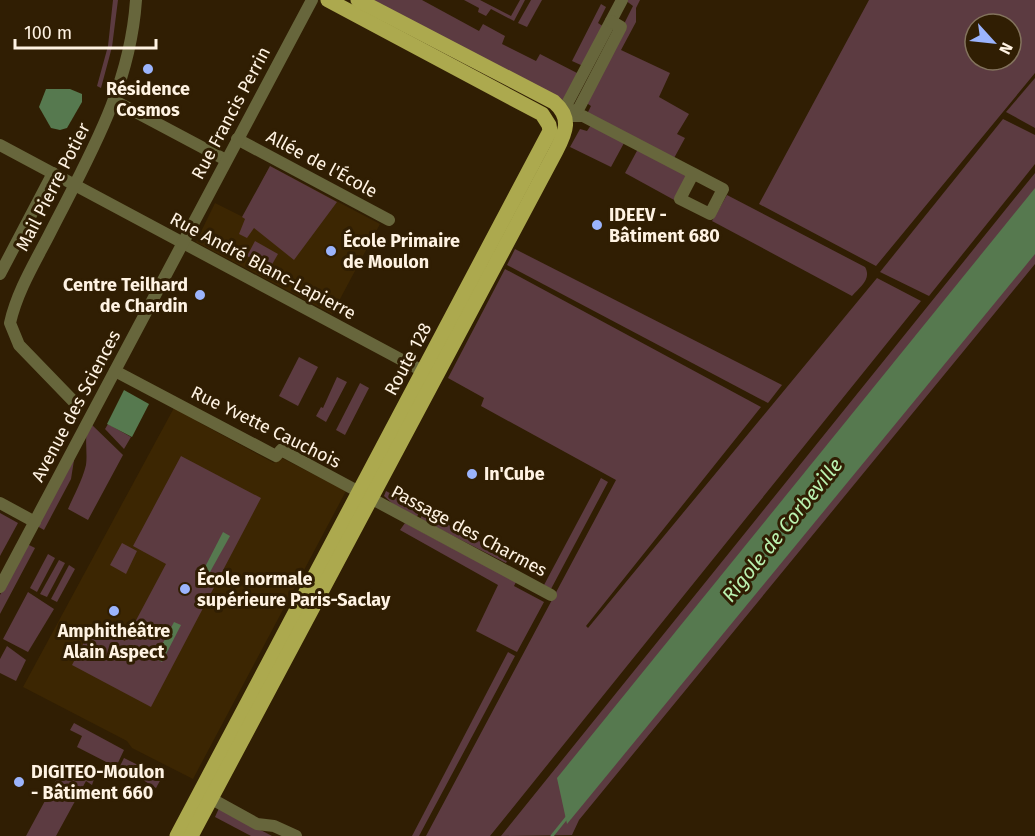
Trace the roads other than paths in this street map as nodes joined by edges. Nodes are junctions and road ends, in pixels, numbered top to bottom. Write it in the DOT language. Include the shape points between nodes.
graph roads {
  1 [pos="136,0"];
  2 [pos="312,0"];
  3 [pos="328,0"];
  4 [pos="358,0"];
  5 [pos="622,0"];
  6 [pos="115,101"];
  7 [pos="566,116"];
  8 [pos="237,139"];
  9 [pos="0,145"];
  10 [pos="226,160"];
  11 [pos="53,173"];
  12 [pos="693,174"];
  13 [pos="75,185"];
  14 [pos="389,220"];
  15 [pos="182,243"];
  16 [pos="0,274"];
  17 [pos="115,371"];
  18 [pos="429,375"];
  19 [pos="78,406"];
  20 [pos="365,495"];
  21 [pos="0,503"];
  22 [pos="35,522"];
  23 [pos="0,587"];
  24 [pos="551,595"];
  25 [pos="210,798"];
  26 [pos="177,836"];
  27 [pos="191,836"];
  28 [pos="296,836"];
  1 -- 6 [label="street, Mail Pierre Potier" via="128,61"];
  2 -- 8 [label="street, Rue Francis Perrin"];
  3 -- 18 [label="main road, Route 128" via="542,114 549,124 547,140"];
  4 -- 7 [label="main road" via="546,98"];
  5 -- 7 [label="street" via="610,21 621,27 589,75 579,108"];
  6 -- 10 [label="street"];
  6 -- 13 [label="street, Mail Pierre Potier"];
  7 -- 12 [label="street" via="583,116"];
  7 -- 18 [label="main road, Route 128" via="567,125 556,151"];
  8 -- 10 [label="street, Rue Francis Perrin"];
  8 -- 14 [label="street, Allée de l'École"];
  9 -- 11 [label="street, Rue André Blanc-Lapierre"];
  10 -- 15 [label="street, Rue Francis Perrin"];
  11 -- 13 [label="street, Rue André Blanc-Lapierre"];
  11 -- 16 [label="street, Mail Pierre Potier"];
  13 -- 15 [label="street, Rue André Blanc-Lapierre"];
  13 -- 19 [label="street, Mail Pierre Potier" via="20,291 10,323 19,345"];
  15 -- 17 [label="street, Avenue des Sciences"];
  15 -- 18 [label="street, Rue André Blanc-Lapierre"];
  17 -- 20 [label="street, Rue Yvette Cauchois" via="276,456 280,450"];
  17 -- 22 [label="street, Avenue des Sciences"];
  18 -- 20 [label="main road, Route 128"];
  20 -- 24 [label="street, Passage des Charmes"];
  20 -- 25 [label="main road, Route 128"];
  20 -- 26 [label="main road, Route 128"];
  21 -- 22 [label="street"];
  22 -- 23 [label="street, Avenue des Sciences"];
  25 -- 27 [label="main road, Route 128"];
  25 -- 28 [label="street" via="257,824 274,826"];
}
